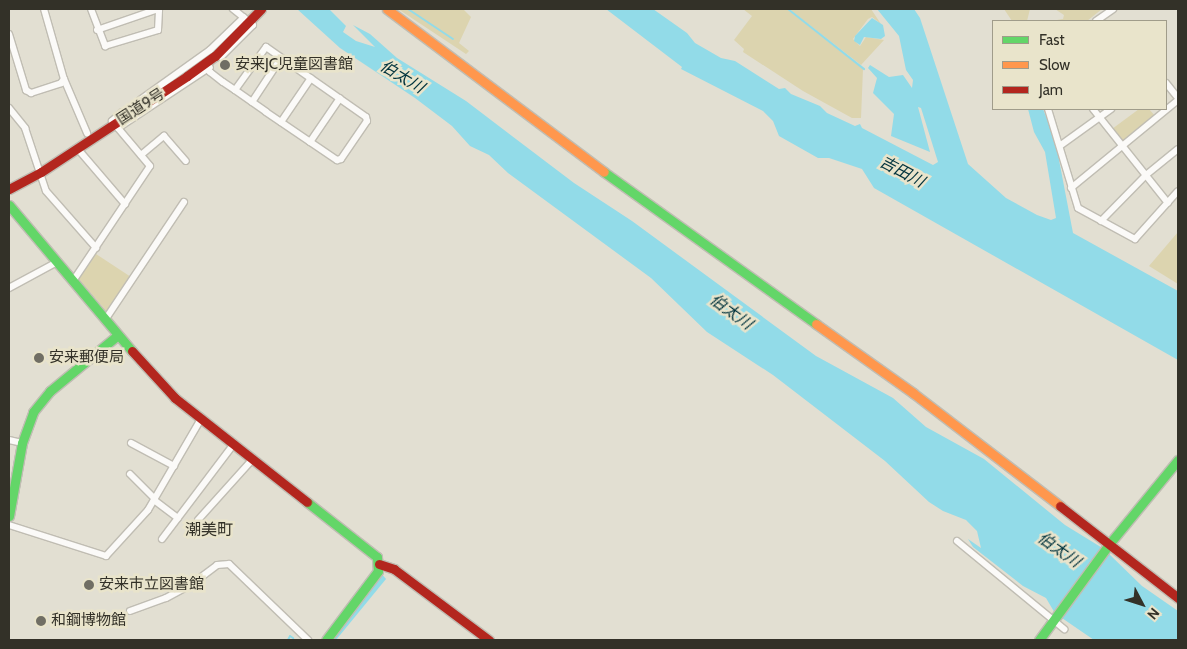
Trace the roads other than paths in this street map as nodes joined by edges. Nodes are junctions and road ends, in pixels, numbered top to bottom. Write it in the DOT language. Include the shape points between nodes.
graph roads {
  1 [pos="44,9"];
  2 [pos="91,9"];
  3 [pos="159,9"];
  4 [pos="233,9"];
  5 [pos="261,9"];
  6 [pos="387,9"];
  7 [pos="1113,9"];
  8 [pos="249,19"];
  9 [pos="1097,20"];
  10 [pos="97,30"];
  11 [pos="9,34"];
  12 [pos="281,58"];
  13 [pos="207,68"];
  14 [pos="311,78"];
  15 [pos="64,79"];
  16 [pos="1167,84"];
  17 [pos="235,90"];
  18 [pos="340,98"];
  19 [pos="1178,99"];
  20 [pos="252,102"];
  21 [pos="9,108"];
  22 [pos="1167,108"];
  23 [pos="1048,110"];
  24 [pos="1094,110"];
  25 [pos="1110,110"];
  26 [pos="1165,110"];
  27 [pos="1099,118"];
  28 [pos="281,122"];
  29 [pos="116,126"];
  30 [pos="87,133"];
  31 [pos="310,142"];
  32 [pos="1061,145"];
  33 [pos="1123,146"];
  34 [pos="77,148"];
  35 [pos="1178,149"];
  36 [pos="141,155"];
  37 [pos="186,161"];
  38 [pos="41,172"];
  39 [pos="1146,175"];
  40 [pos="1071,188"];
  41 [pos="9,189"];
  42 [pos="1178,191"];
  43 [pos="184,202"];
  44 [pos="1168,203"];
  45 [pos="125,204"];
  46 [pos="9,205"];
  47 [pos="1101,221"];
  48 [pos="96,248"];
  49 [pos="57,262"];
  50 [pos="73,281"];
  51 [pos="9,288"];
  52 [pos="105,320"];
  53 [pos="118,335"];
  54 [pos="201,419"];
  55 [pos="9,440"];
  56 [pos="22,443"];
  57 [pos="131,443"];
  58 [pos="230,449"];
  59 [pos="252,460"];
  60 [pos="1178,460"];
  61 [pos="174,466"];
  62 [pos="130,474"];
  63 [pos="154,500"];
  64 [pos="9,516"];
  65 [pos="178,518"];
  66 [pos="198,520"];
  67 [pos="9,525"];
  68 [pos="162,539"];
  69 [pos="957,541"];
  70 [pos="1110,543"];
  71 [pos="379,564"];
  72 [pos="1178,598"];
  73 [pos="130,610"];
  74 [pos="1054,621"];
  75 [pos="1064,629"];
  76 [pos="308,640"];
  77 [pos="326,640"];
  78 [pos="489,640"];
  79 [pos="1038,640"];
  1 -- 15 [label="street"];
  2 -- 10 [label="street"];
  3 -- 10 [label="street"];
  3 -- 10 [label="street" via="158,30 105,46"];
  4 -- 8 [label="street"];
  5 -- 8 [label="main road, 国道9号"];
  6 -- 70 [label="main road" via="623,186 913,393"];
  7 -- 9 [label="street"];
  8 -- 13 [label="street" via="252,26"];
  8 -- 29 [label="main road, 国道9号" via="215,56"];
  8 -- 29 [label="street" via="200,60 114,117"];
  11 -- 15 [label="street" via="26,90 31,92 61,83"];
  12 -- 14 [label="street"];
  12 -- 17 [label="street" via="264,49"];
  12 -- 20 [label="street"];
  13 -- 17 [label="street"];
  13 -- 29 [label="street"];
  14 -- 18 [label="street"];
  14 -- 28 [label="street"];
  15 -- 30 [label="street"];
  16 -- 19 [label="street"];
  17 -- 20 [label="street"];
  18 -- 31 [label="street"];
  18 -- 31 [label="street" via="366,117 357,136 337,160"];
  19 -- 22 [label="street"];
  20 -- 28 [label="street"];
  21 -- 38 [label="street" via="25,128"];
  23 -- 32 [label="street"];
  24 -- 27 [label="street"];
  25 -- 27 [label="street"];
  26 -- 33 [label="street"];
  27 -- 32 [label="street"];
  27 -- 33 [label="street"];
  28 -- 31 [label="street"];
  29 -- 34 [label="main road, 国道9号"];
  29 -- 36 [label="street"];
  32 -- 40 [label="street"];
  33 -- 39 [label="street"];
  33 -- 40 [label="street"];
  34 -- 38 [label="main road, 国道9号"];
  34 -- 45 [label="street"];
  35 -- 39 [label="street"];
  36 -- 37 [label="street" via="164,136"];
  36 -- 45 [label="street" via="150,166"];
  38 -- 41 [label="main road, 国道9号"];
  38 -- 48 [label="street" via="46,191"];
  39 -- 44 [label="street"];
  39 -- 47 [label="street"];
  40 -- 47 [label="street" via="1075,205"];
  42 -- 44 [label="street"];
  43 -- 52 [label="street"];
  44 -- 47 [label="street" via="1136,239"];
  45 -- 48 [label="street"];
  46 -- 49 [label="main road"];
  48 -- 50 [label="street"];
  49 -- 50 [label="main road"];
  49 -- 51 [label="street"];
  50 -- 52 [label="main road"];
  52 -- 53 [label="main road"];
  53 -- 54 [label="main road" via="152,374"];
  53 -- 56 [label="main road" via="40,402"];
  54 -- 59 [label="main road"];
  54 -- 61 [label="street"];
  55 -- 56 [label="street"];
  56 -- 64 [label="main road"];
  57 -- 61 [label="street"];
  58 -- 65 [label="street"];
  59 -- 66 [label="street"];
  59 -- 71 [label="main road" via="373,553"];
  60 -- 70 [label="main road"];
  61 -- 63 [label="street"];
  62 -- 63 [label="street"];
  63 -- 65 [label="street"];
  63 -- 67 [label="street" via="104,557"];
  65 -- 68 [label="street"];
  69 -- 74 [label="street"];
  70 -- 72 [label="main road"];
  70 -- 74 [label="main road"];
  71 -- 77 [label="main road" via="378,570"];
  71 -- 78 [label="main road" via="394,569"];
  73 -- 76 [label="street" via="184,589 217,565 229,564"];
  74 -- 75 [label="street"];
  74 -- 79 [label="main road"];
}
